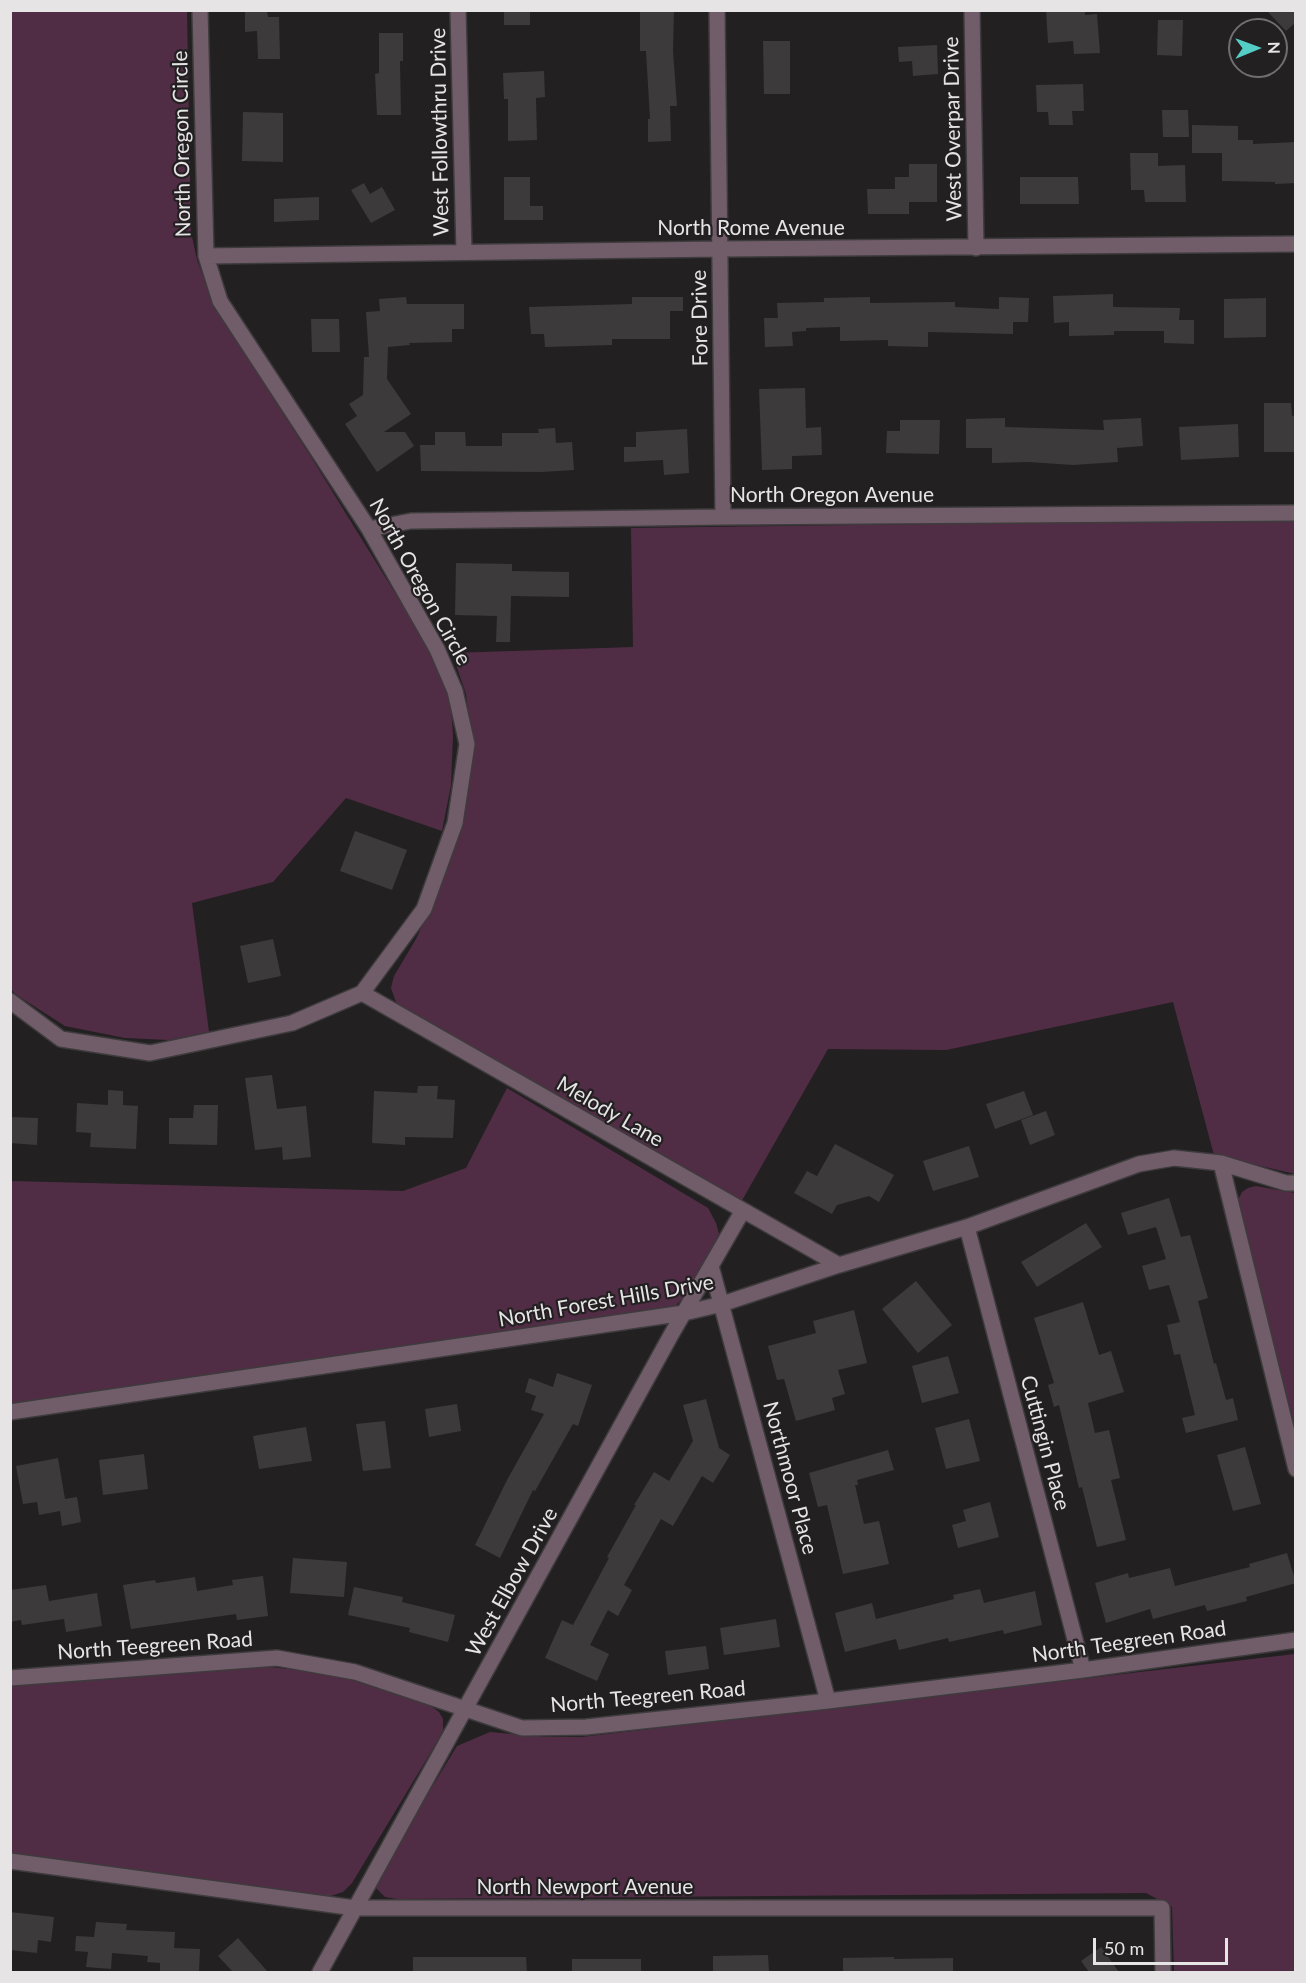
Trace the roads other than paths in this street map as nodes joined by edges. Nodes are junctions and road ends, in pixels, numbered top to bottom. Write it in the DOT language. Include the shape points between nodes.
graph roads {
  1 [pos="200,10"];
  2 [pos="458,10"];
  3 [pos="717,10"];
  4 [pos="972,10"];
  5 [pos="1296,244"];
  6 [pos="976,248"];
  7 [pos="720,249"];
  8 [pos="464,252"];
  9 [pos="206,256"];
  10 [pos="1296,513"];
  11 [pos="723,517"];
  12 [pos="369,529"];
  13 [pos="362,993"];
  14 [pos="10,1001"];
  15 [pos="1221,1163"];
  16 [pos="1296,1183"];
  17 [pos="742,1212"];
  18 [pos="967,1227"];
  19 [pos="839,1265"];
  20 [pos="711,1266"];
  21 [pos="722,1304"];
  22 [pos="684,1313"];
  23 [pos="10,1412"];
  24 [pos="1296,1469"];
  25 [pos="1296,1640"];
  26 [pos="1083,1670"];
  27 [pos="10,1678"];
  28 [pos="828,1701"];
  29 [pos="465,1710"];
  30 [pos="10,1860"];
  31 [pos="355,1908"];
  32 [pos="320,1972"];
  33 [pos="1163,1972"];
  1 -- 9 [label="street, North Oregon Circle"];
  2 -- 8 [label="street, West Followthru Drive"];
  3 -- 7 [label="street, Fore Drive"];
  4 -- 6 [label="street, West Overpar Drive"];
  5 -- 6 [label="street, North Rome Avenue"];
  6 -- 7 [label="street, North Rome Avenue"];
  7 -- 8 [label="street, North Rome Avenue"];
  7 -- 11 [label="street, Fore Drive"];
  8 -- 9 [label="street, North Rome Avenue"];
  9 -- 12 [label="street, North Oregon Circle" via="220,301"];
  10 -- 11 [label="street, North Oregon Avenue"];
  11 -- 12 [label="street, North Oregon Avenue" via="411,521"];
  12 -- 13 [label="street, North Oregon Circle" via="437,649 455,691 467,744 455,823 424,909"];
  13 -- 14 [label="street" via="292,1023 150,1053 61,1039"];
  13 -- 17 [label="street, Melody Lane"];
  15 -- 16 [label="street, North Forest Hills Drive"];
  15 -- 18 [label="street, North Forest Hills Drive" via="1174,1158 1139,1164"];
  15 -- 24 [label="street"];
  17 -- 19 [label="street, Melody Lane"];
  17 -- 20 [label="street, West Elbow Drive"];
  18 -- 19 [label="street, North Forest Hills Drive"];
  18 -- 26 [label="street, Cuttingin Place"];
  19 -- 21 [label="street, North Forest Hills Drive"];
  20 -- 21 [label="street, Northmoor Place"];
  20 -- 22 [label="street, West Elbow Drive"];
  21 -- 22 [label="street, North Forest Hills Drive"];
  21 -- 28 [label="street, Northmoor Place"];
  22 -- 23 [label="street, North Forest Hills Drive"];
  22 -- 29 [label="street, West Elbow Drive"];
  25 -- 26 [label="street, North Teegreen Road"];
  26 -- 28 [label="street, North Teegreen Road"];
  27 -- 29 [label="street, North Teegreen Road" via="277,1658 355,1672"];
  28 -- 29 [label="street, North Teegreen Road" via="586,1727 522,1728"];
  29 -- 31 [label="street, West Elbow Drive"];
  30 -- 31 [label="street, North Newport Avenue"];
  31 -- 32 [label="street, West Elbow Drive"];
  31 -- 33 [label="street, North Newport Avenue" via="1162,1908"];
}
